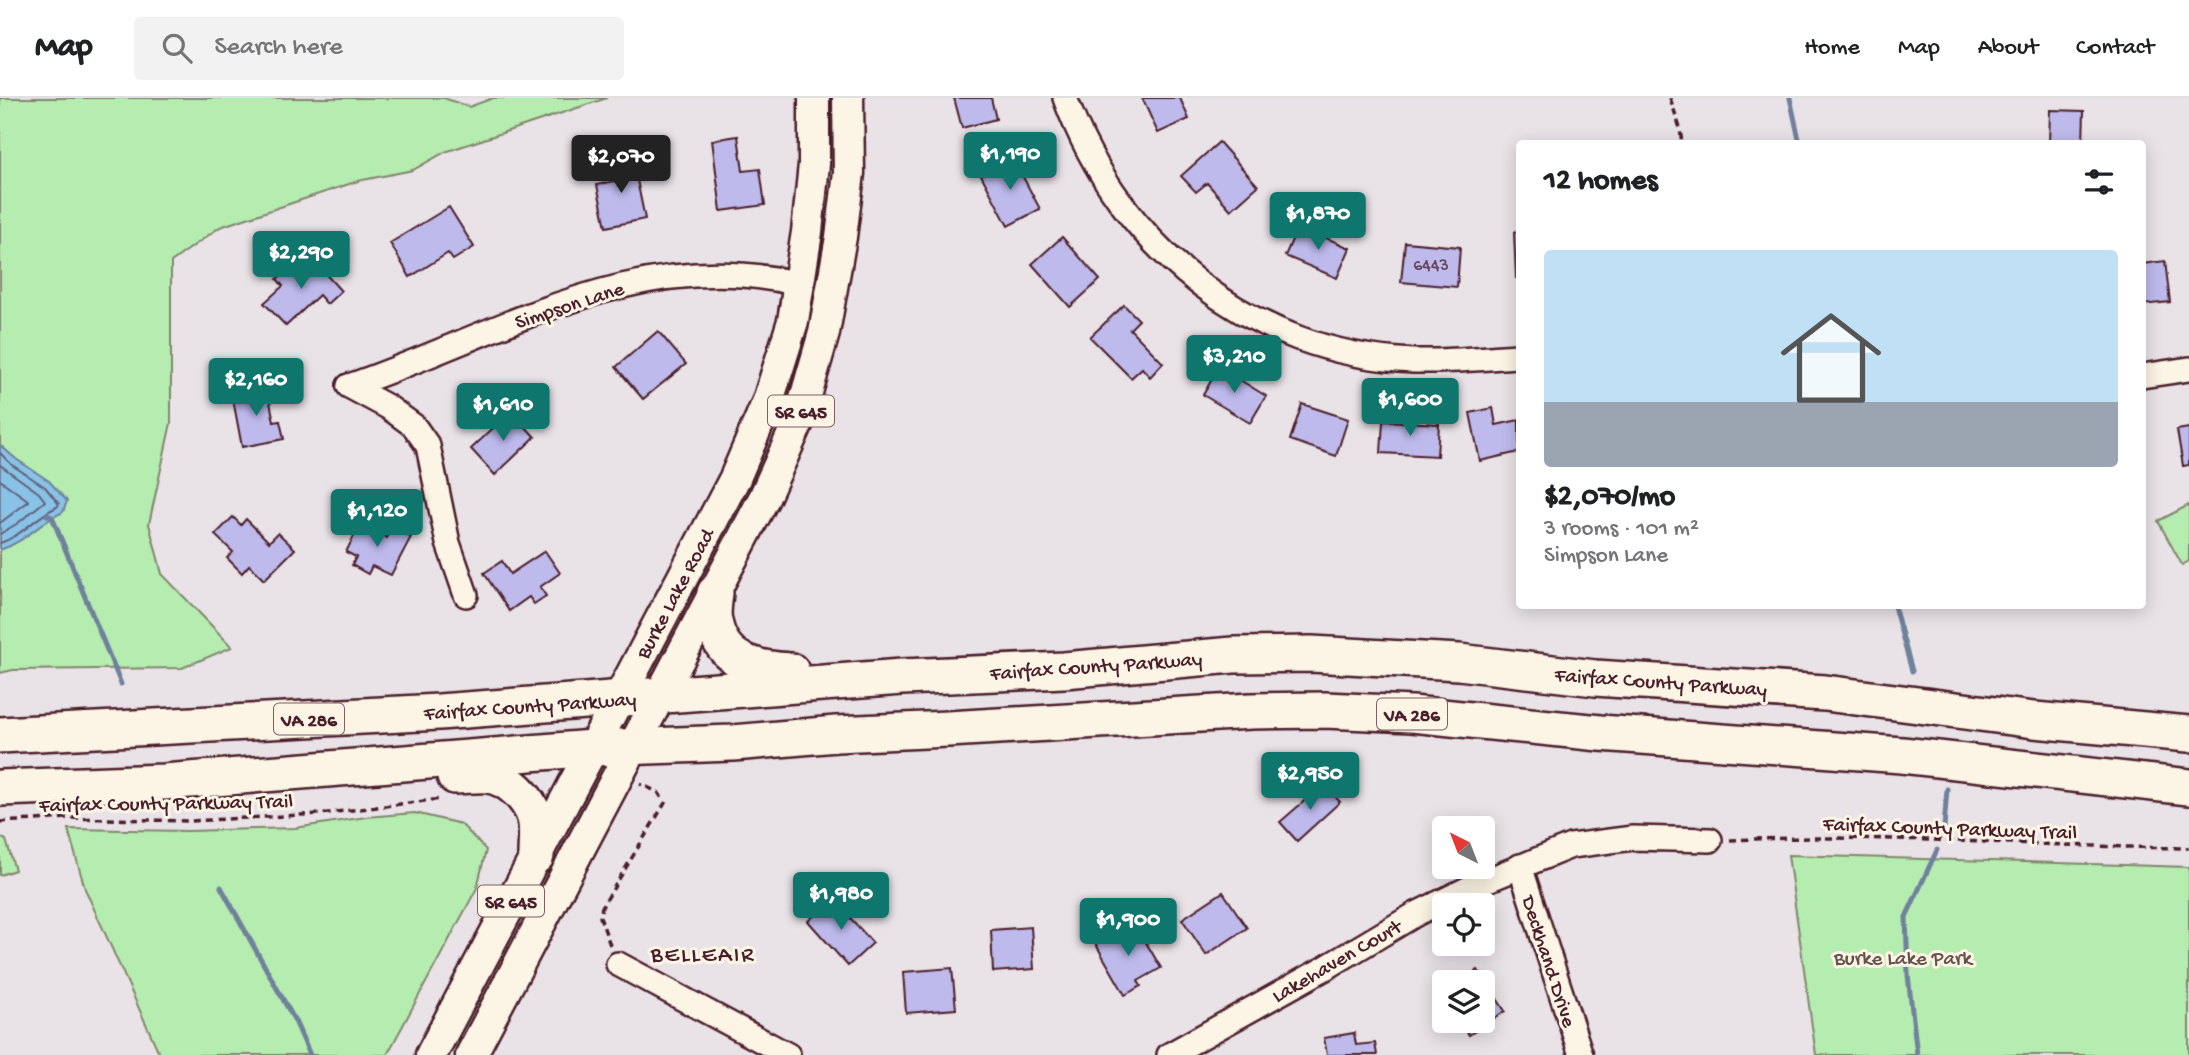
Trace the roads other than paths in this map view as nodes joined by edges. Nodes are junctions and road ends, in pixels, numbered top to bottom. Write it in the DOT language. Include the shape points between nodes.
graph roads {
  1 [pos="814,98"];
  2 [pos="848,98"];
  3 [pos="1065,98"];
  4 [pos="799,284"];
  5 [pos="1516,356"];
  6 [pos="2189,369"];
  7 [pos="2146,375"];
  8 [pos="715,593"];
  9 [pos="466,595"];
  10 [pos="902,677"];
  11 [pos="660,695"];
  12 [pos="618,699"];
  13 [pos="2189,734"];
  14 [pos="0,735"];
  15 [pos="633,746"];
  16 [pos="593,748"];
  17 [pos="343,769"];
  18 [pos="2189,787"];
  19 [pos="0,788"];
  20 [pos="1710,841"];
  21 [pos="536,856"];
  22 [pos="1520,866"];
  23 [pos="618,964"];
  24 [pos="431,1055"];
  25 [pos="471,1055"];
  26 [pos="788,1055"];
  27 [pos="1169,1055"];
  28 [pos="1581,1055"];
  1 -- 4 [label="main road, Burke Lake Road / SR 645" via="814,164"];
  2 -- 8 [label="main road, Burke Lake Road / SR 645" via="849,173 824,333 799,420"];
  3 -- 5 [label="street" via="1105,181 1143,233 1190,277 1246,315 1287,334 1367,356 1423,361"];
  4 -- 9 [label="street, Simpson Lane" via="731,273 645,280 575,298 349,386 405,419 428,446 449,543"];
  4 -- 12 [label="main road, Burke Lake Road / SR 645" via="793,321 768,401 735,478"];
  6 -- 7 [label="street"];
  8 -- 10 [label="highway" via="714,621 721,641 735,658 753,667"];
  8 -- 11 [label="main road, Burke Lake Road / SR 645"];
  10 -- 11 [label="highway, Fairfax County Parkway / VA 286"];
  10 -- 13 [label="highway, Fairfax County Parkway / VA 286" via="1064,670 1233,655 1355,655 1595,678 1825,693"];
  11 -- 12 [label="highway, Fairfax County Parkway / VA 286"];
  11 -- 15 [label="main road, Burke Lake Road / SR 645"];
  12 -- 14 [label="highway, Fairfax County Parkway / VA 286"];
  12 -- 16 [label="main road, Burke Lake Road / SR 645"];
  15 -- 16 [label="highway, VA 286"];
  15 -- 18 [label="highway, VA 286" via="1251,710 1325,710 1902,755"];
  15 -- 25 [label="main road, Burke Lake Road / SR 645"];
  16 -- 17 [label="highway, VA 286"];
  16 -- 21 [label="main road, Burke Lake Road / SR 645"];
  17 -- 19 [label="highway, VA 286"];
  17 -- 21 [label="highway" via="489,775 502,780 526,800 535,819"];
  20 -- 22 [label="street, Lakehaven Court" via="1644,838 1589,842"];
  21 -- 24 [label="main road, Burke Lake Road / SR 645"];
  22 -- 27 [label="street, Lakehaven Court" via="1416,914"];
  22 -- 28 [label="street, Deckhand Drive"];
  23 -- 26 [label="street"];
}
